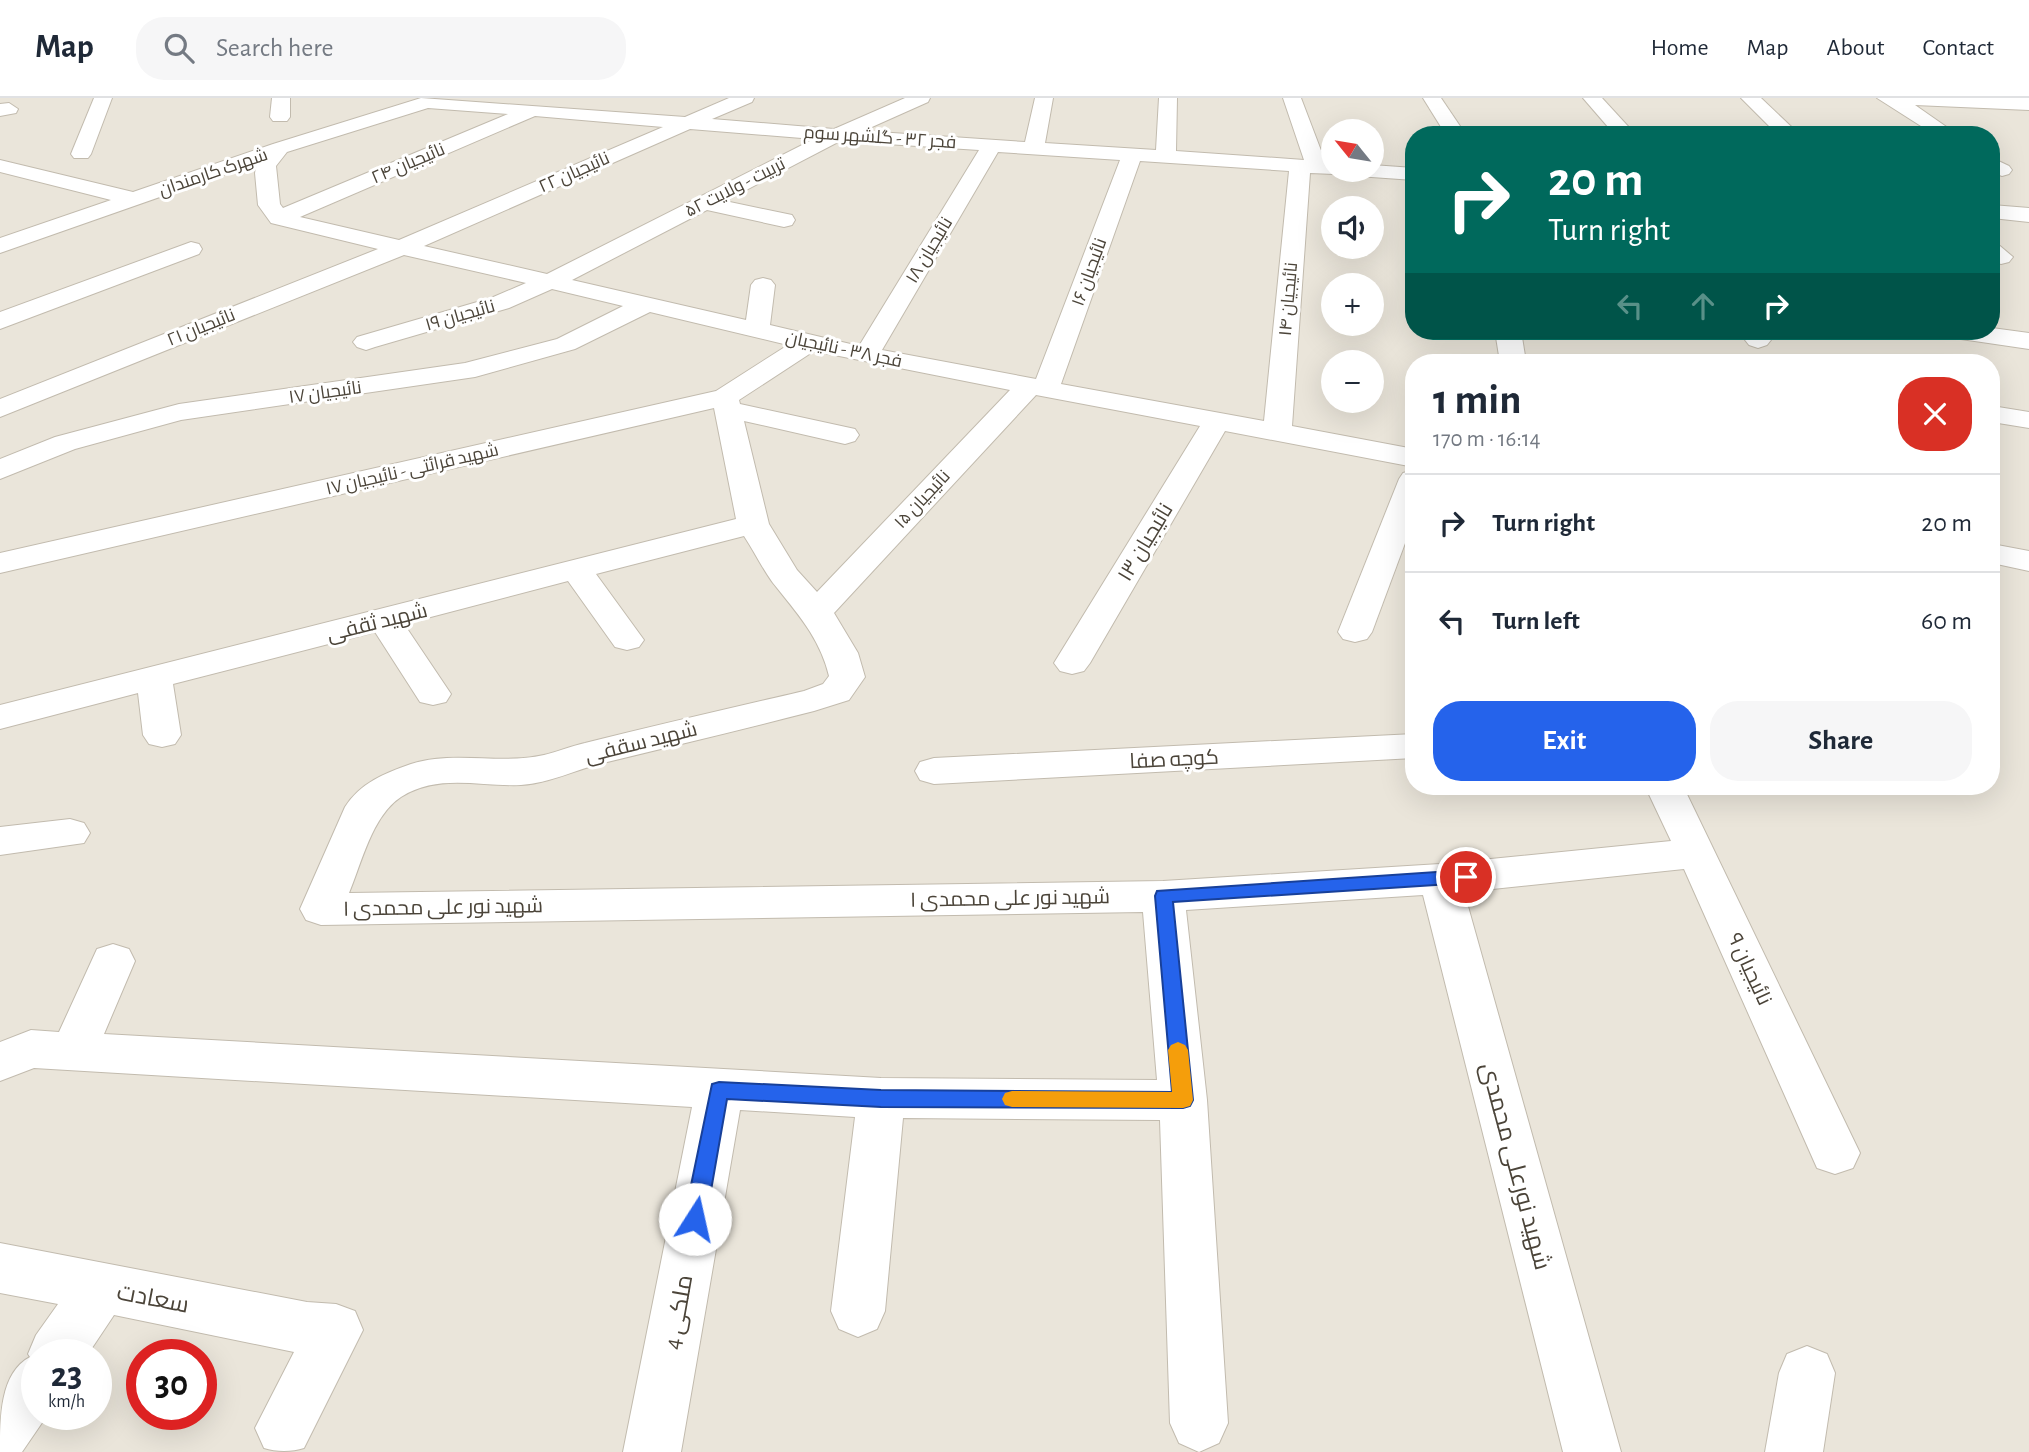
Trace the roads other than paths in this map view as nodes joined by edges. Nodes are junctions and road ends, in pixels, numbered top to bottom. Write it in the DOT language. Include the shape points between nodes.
graph roads {
  1 [pos="103,98"];
  2 [pos="745,98"];
  3 [pos="921,98"];
  4 [pos="1044,98"];
  5 [pos="1168,98"];
  6 [pos="1292,98"];
  7 [pos="1432,98"];
  8 [pos="1592,98"];
  9 [pos="1750,98"];
  10 [pos="1886,98"];
  11 [pos="1892,98"];
  12 [pos="426,100"];
  13 [pos="655,103"];
  14 [pos="2029,104"];
  15 [pos="579,105"];
  16 [pos="536,109"];
  17 [pos="626,117"];
  18 [pos="688,122"];
  19 [pos="1450,126"];
  20 [pos="1618,126"];
  21 [pos="1780,126"];
  22 [pos="1934,126"];
  23 [pos="837,135"];
  24 [pos="992,145"];
  25 [pos="279,148"];
  26 [pos="1034,148"];
  27 [pos="81,155"];
  28 [pos="1132,155"];
  29 [pos="1166,157"];
  30 [pos="0,166"];
  31 [pos="1317,167"];
  32 [pos="1384,172"];
  33 [pos="1405,173"];
  34 [pos="29,174"];
  35 [pos="0,183"];
  36 [pos="134,199"];
  37 [pos="705,203"];
  38 [pos="2000,213"];
  39 [pos="2029,215"];
  40 [pos="279,218"];
  41 [pos="784,220"];
  42 [pos="0,246"];
  43 [pos="402,247"];
  44 [pos="191,249"];
  45 [pos="551,281"];
  46 [pos="763,285"];
  47 [pos="647,304"];
  48 [pos="0,321"];
  49 [pos="757,330"];
  50 [pos="1993,341"];
  51 [pos="2029,341"];
  52 [pos="366,342"];
  53 [pos="810,342"];
  54 [pos="866,355"];
  55 [pos="1037,387"];
  56 [pos="7,400"];
  57 [pos="726,403"];
  58 [pos="2000,415"];
  59 [pos="2029,419"];
  60 [pos="1217,421"];
  61 [pos="1277,432"];
  62 [pos="845,435"];
  63 [pos="1405,456"];
  64 [pos="0,470"];
  65 [pos="1405,502"];
  66 [pos="753,524"];
  67 [pos="2000,556"];
  68 [pos="2029,561"];
  69 [pos="0,563"];
  70 [pos="576,570"];
  71 [pos="816,612"];
  72 [pos="384,620"];
  73 [pos="1355,632"];
  74 [pos="626,640"];
  75 [pos="1072,663"];
  76 [pos="154,679"];
  77 [pos="433,694"];
  78 [pos="0,718"];
  79 [pos="162,735"];
  80 [pos="1405,746"];
  81 [pos="934,771"];
  82 [pos="1669,795"];
  83 [pos="70,833"];
  84 [pos="0,841"];
  85 [pos="1698,853"];
  86 [pos="1440,879"];
  87 [pos="1163,896"];
  88 [pos="321,909"];
  89 [pos="113,961"];
  90 [pos="73,1052"];
  91 [pos="0,1062"];
  92 [pos="719,1090"];
  93 [pos="881,1098"];
  94 [pos="1183,1100"];
  95 [pos="1835,1153"];
  96 [pos="0,1268"];
  97 [pos="102,1288"];
  98 [pos="858,1311"];
  99 [pos="66,1339"];
  100 [pos="1807,1373"];
  101 [pos="21,1404"];
  102 [pos="1199,1423"];
  103 [pos="284,1428"];
  104 [pos="0,1434"];
  105 [pos="652,1452"];
  106 [pos="1592,1452"];
  107 [pos="1794,1452"];
  1 -- 27 [label="street"];
  2 -- 18 [label="street, نائیجیان ۲۲"];
  3 -- 23 [label="street, تربیت - ولایت ۵۲"];
  4 -- 26 [label="street"];
  5 -- 29 [label="street"];
  6 -- 31 [label="street"];
  7 -- 19 [label="street"];
  8 -- 20 [label="street"];
  9 -- 21 [label="street"];
  10 -- 11 [label="street"];
  11 -- 14 [label="street"];
  11 -- 22 [label="street"];
  12 -- 16 [label="street, فجر ۳۲ - گلشهر سوم"];
  12 -- 25 [label="street, شهرک کارمندان"];
  13 -- 17 [label="street"];
  15 -- 16 [label="street, فجر ۳۲ - گلشهر سوم"];
  15 -- 17 [label="street, فجر ۳۲ - گلشهر سوم"];
  16 -- 40 [label="street, نائیجیان ۲۴"];
  17 -- 18 [label="street, فجر ۳۲ - گلشهر سوم"];
  18 -- 23 [label="street, فجر ۳۲ - گلشهر سوم"];
  18 -- 43 [label="street, نائیجیان ۲۲"];
  23 -- 24 [label="street, فجر ۳۲ - گلشهر سوم"];
  23 -- 37 [label="street, تربیت - ولایت ۵۲"];
  24 -- 26 [label="street, فجر ۳۲ - گلشهر سوم"];
  24 -- 54 [label="street, نائیجیان ۱۸"];
  25 -- 36 [label="street, شهرک کارمندان"];
  25 -- 40 [label="street" via="265,173 270,205"];
  26 -- 28 [label="street, فجر ۳۲ - گلشهر سوم"];
  28 -- 29 [label="street, فجر ۳۲ - گلشهر سوم"];
  28 -- 55 [label="street, نائیجیان ۱۶"];
  29 -- 31 [label="street, فجر ۳۲ - گلشهر سوم"];
  30 -- 34 [label="street"];
  31 -- 61 [label="street, نائیجیان ۱۴"];
  32 -- 33 [label="street"];
  34 -- 35 [label="street"];
  34 -- 36 [label="street"];
  36 -- 42 [label="street, شهرک کارمندان"];
  37 -- 41 [label="street"];
  37 -- 45 [label="street, تربیت - ولایت ۵۲"];
  38 -- 39 [label="street"];
  40 -- 43 [label="street, فجر ۳۸ - نائیجیان"];
  43 -- 45 [label="street, فجر ۳۸ - نائیجیان"];
  43 -- 56 [label="street, نائیجیان ۲۱"];
  44 -- 48 [label="street"];
  45 -- 47 [label="street, فجر ۳۸ - نائیجیان"];
  45 -- 52 [label="street, نائیجیان ۱۹" via="500,303"];
  46 -- 49 [label="street"];
  47 -- 49 [label="street, فجر ۳۸ - نائیجیان"];
  47 -- 64 [label="street, نائیجیان ۱۷" via="566,344 466,371 179,412 65,443"];
  49 -- 53 [label="street, فجر ۳۸ - نائیجیان"];
  50 -- 51 [label="street"];
  53 -- 54 [label="street, فجر ۳۸ - نائیجیان"];
  53 -- 57 [label="street, شهید قرائتی - نائیجیان ۱۷"];
  54 -- 55 [label="street, فجر ۳۸ - نائیجیان"];
  55 -- 60 [label="street, فجر ۳۸ - نائیجیان"];
  55 -- 71 [label="street, نائیجیان ۱۵"];
  57 -- 62 [label="street"];
  57 -- 66 [label="street, شهید سقفی"];
  57 -- 69 [label="street, شهید قرائتی - نائیجیان ۱۷"];
  58 -- 59 [label="street"];
  60 -- 61 [label="street, فجر ۳۸ - نائیجیان"];
  60 -- 75 [label="street, نائیجیان ۱۳"];
  61 -- 63 [label="street, فجر ۳۸ - نائیجیان"];
  65 -- 73 [label="street"];
  66 -- 70 [label="street, شهید ثقفی"];
  66 -- 71 [label="street, شهید سقفی" via="784,575"];
  67 -- 68 [label="street"];
  70 -- 72 [label="street, شهید ثقفی"];
  70 -- 74 [label="street"];
  71 -- 88 [label="street, شهید سقفی" via="841,653 847,677 836,692 551,767 521,772 459,769 425,773 388,787 365,807"];
  72 -- 76 [label="street, شهید ثقفی"];
  72 -- 77 [label="street"];
  76 -- 78 [label="street, شهید ثقفی"];
  76 -- 79 [label="street"];
  80 -- 81 [label="street, کوچه صفا"];
  82 -- 85 [label="street, نائیجیان ۹"];
  83 -- 84 [label="street"];
  85 -- 86 [label="street, شهید نور علی محمدی ۱"];
  85 -- 95 [label="street, نائیجیان ۹"];
  86 -- 87 [label="street, شهید نور علی محمدی ۱"];
  86 -- 106 [label="street, شهید نورعلی محمدی"];
  87 -- 88 [label="street, شهید نور علی محمدی ۱"];
  87 -- 94 [label="street"];
  89 -- 90 [label="street"];
  90 -- 91 [label="street" via="31,1049"];
  90 -- 92 [label="street"];
  92 -- 93 [label="street"];
  92 -- 105 [label="street, ملکی 4"];
  93 -- 94 [label="street"];
  93 -- 98 [label="street"];
  94 -- 102 [label="street"];
  96 -- 97 [label="street, سعادت"];
  97 -- 99 [label="street"];
  97 -- 103 [label="street, سعادت" via="307,1328 336,1329"];
  100 -- 107 [label="street"];
  101 -- 104 [label="street"];
}
